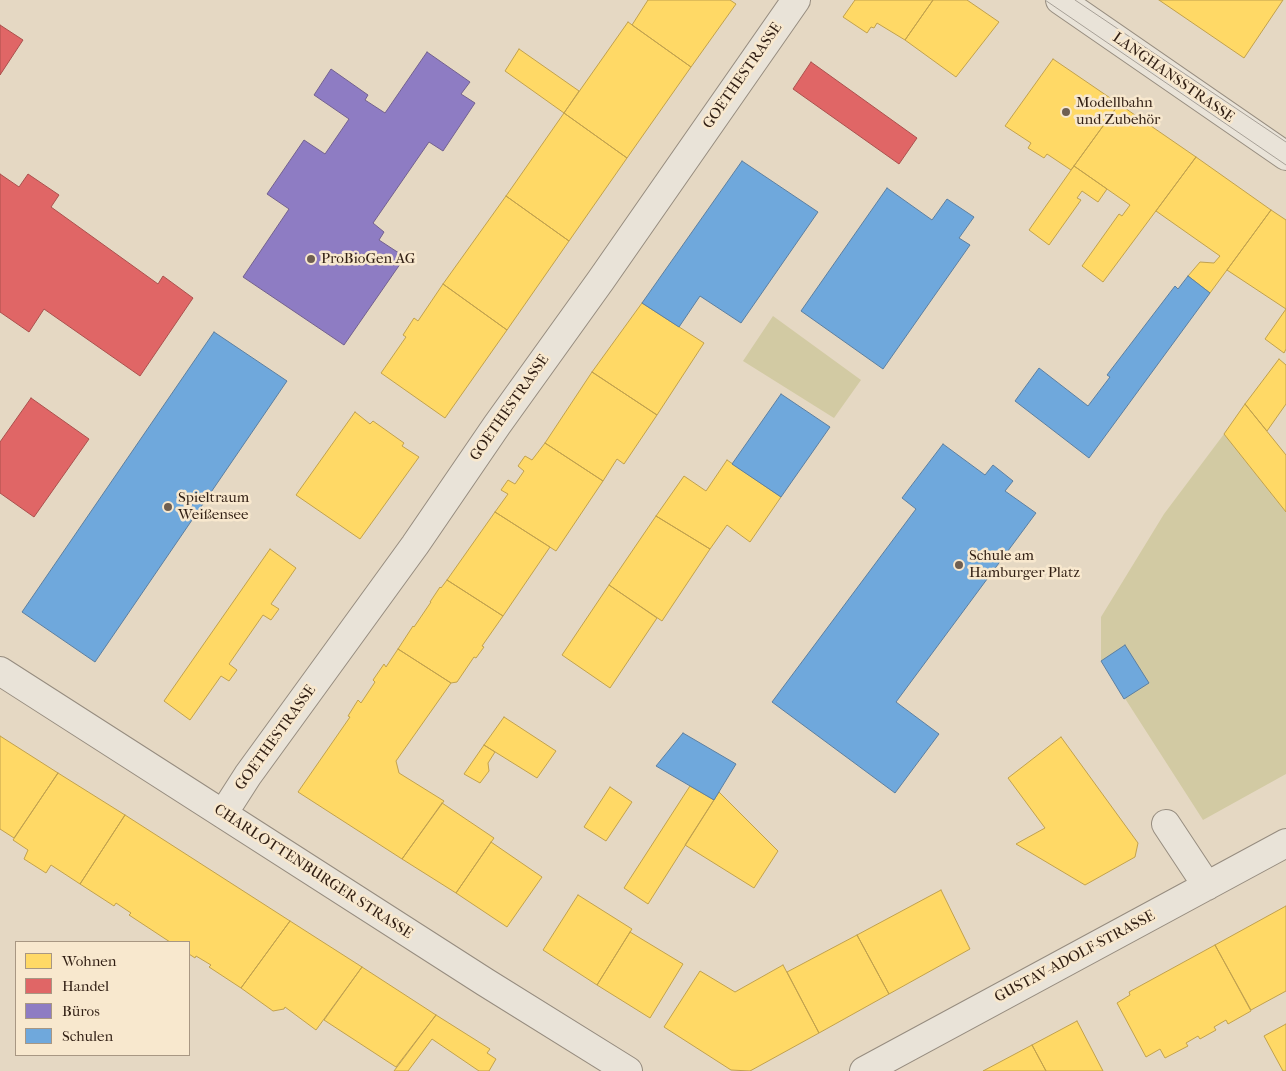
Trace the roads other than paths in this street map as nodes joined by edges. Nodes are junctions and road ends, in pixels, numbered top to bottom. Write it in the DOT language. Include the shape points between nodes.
graph roads {
  1 [pos="796,0"];
  2 [pos="1060,0"];
  3 [pos="1286,156"];
  4 [pos="0,671"];
  5 [pos="223,814"];
  6 [pos="1166,824"];
  7 [pos="1286,843"];
  8 [pos="1207,886"];
  9 [pos="628,1071"];
  10 [pos="864,1071"];
  1 -- 5 [label="street, GOETHESTRASSE" via="416,545"];
  2 -- 3 [label="street, LANGHANSSTRASSE"];
  4 -- 5 [label="street, CHARLOTTENBURGER STRASSE"];
  5 -- 9 [label="street, CHARLOTTENBURGER STRASSE"];
  6 -- 8 [label="street"];
  7 -- 8 [label="street, GUSTAV-ADOLF-STRASSE"];
  8 -- 10 [label="street, GUSTAV-ADOLF-STRASSE"];
}
